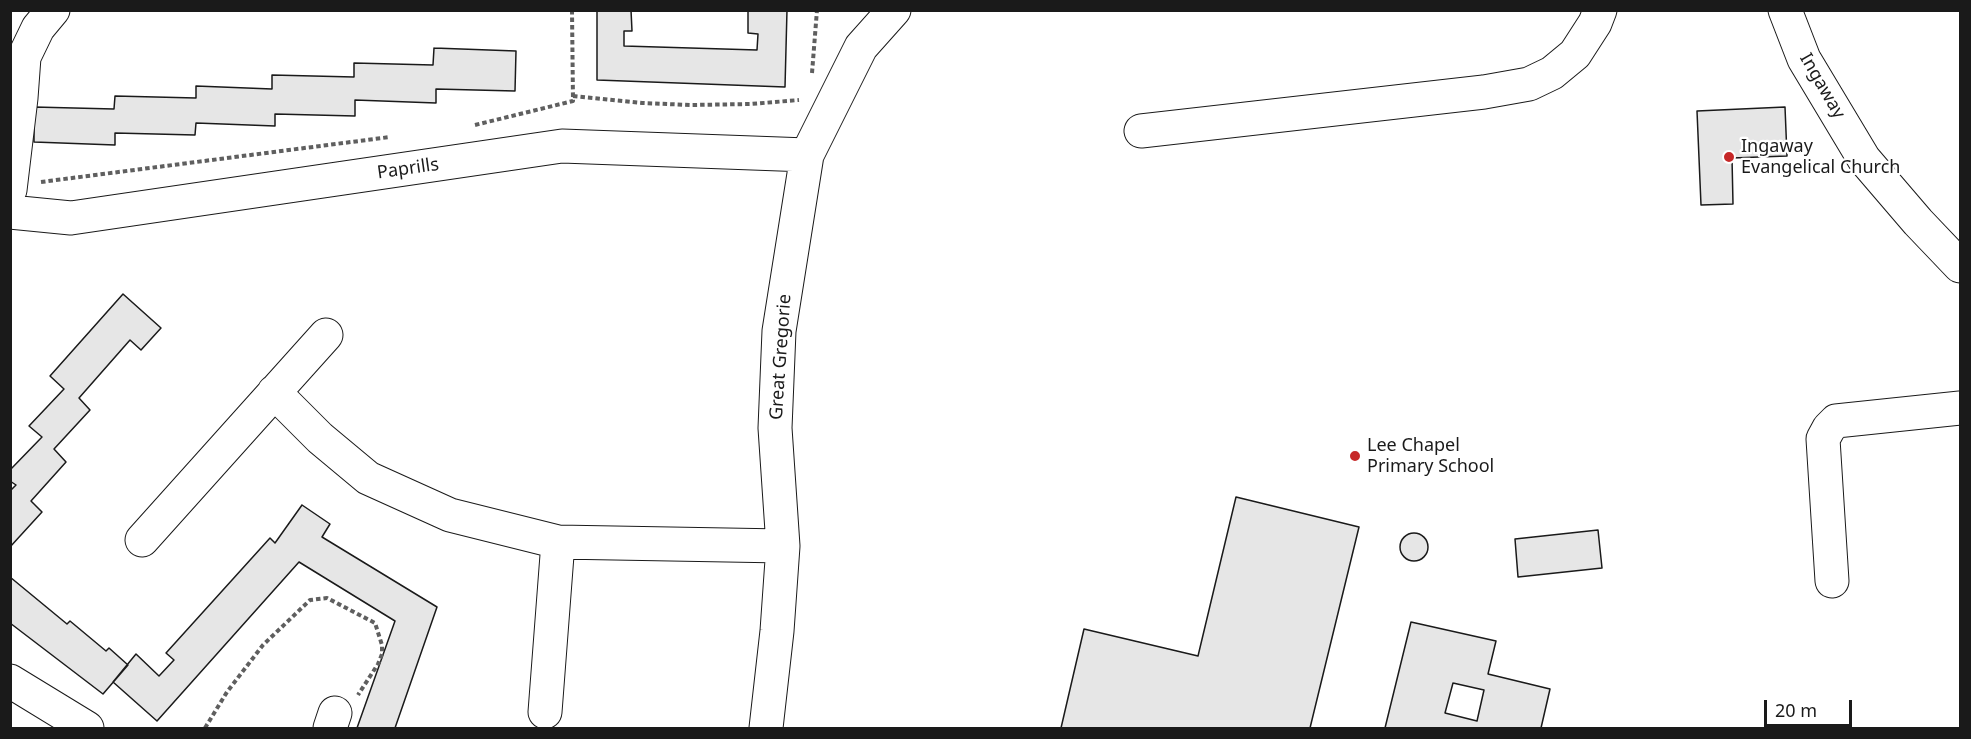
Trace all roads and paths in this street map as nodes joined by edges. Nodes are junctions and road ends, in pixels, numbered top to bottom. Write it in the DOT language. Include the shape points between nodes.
graph roads {
  1 [pos="53,10"];
  2 [pos="572,10"];
  3 [pos="817,10"];
  4 [pos="894,10"];
  5 [pos="1600,10"];
  6 [pos="1785,10"];
  7 [pos="812,77"];
  8 [pos="573,96"];
  9 [pos="810,99"];
  10 [pos="465,127"];
  11 [pos="1141,131"];
  12 [pos="395,136"];
  13 [pos="807,155"];
  14 [pos="11,188"];
  15 [pos="10,212"];
  16 [pos="1960,266"];
  17 [pos="327,335"];
  18 [pos="274,392"];
  19 [pos="1960,408"];
  20 [pos="142,540"];
  21 [pos="558,542"];
  22 [pos="783,546"];
  23 [pos="1832,581"];
  24 [pos="10,681"];
  25 [pos="545,712"];
  26 [pos="340,714"];
  27 [pos="87,729"];
  28 [pos="205,729"];
  29 [pos="766,729"];
  1 -- 14 [label="street" via="38,28 24,57"];
  2 -- 8 [label="path"];
  3 -- 7 [label="path"];
  4 -- 13 [label="street, Great Gregorie" via="861,47"];
  5 -- 11 [label="street" via="1575,54 1552,73 1529,84"];
  6 -- 16 [label="street, Ingaway" via="1804,59 1864,159"];
  8 -- 9 [label="path" via="691,105"];
  8 -- 10 [label="path" via="573,100"];
  12 -- 14 [label="path"];
  13 -- 15 [label="street, Paprills" via="562,146 71,218"];
  13 -- 22 [label="street, Great Gregorie" via="779,331 775,428"];
  17 -- 18 [label="street"];
  18 -- 20 [label="street"];
  18 -- 21 [label="street" via="368,478 450,515"];
  19 -- 23 [label="street" via="1836,421 1828,428 1823,439"];
  21 -- 22 [label="street"];
  21 -- 25 [label="street"];
  22 -- 29 [label="street, Great Gregorie"];
  24 -- 27 [label="street"];
  26 -- 28 [label="path" via="378,664 382,645 375,623 327,598 310,600 262,645"];
}
